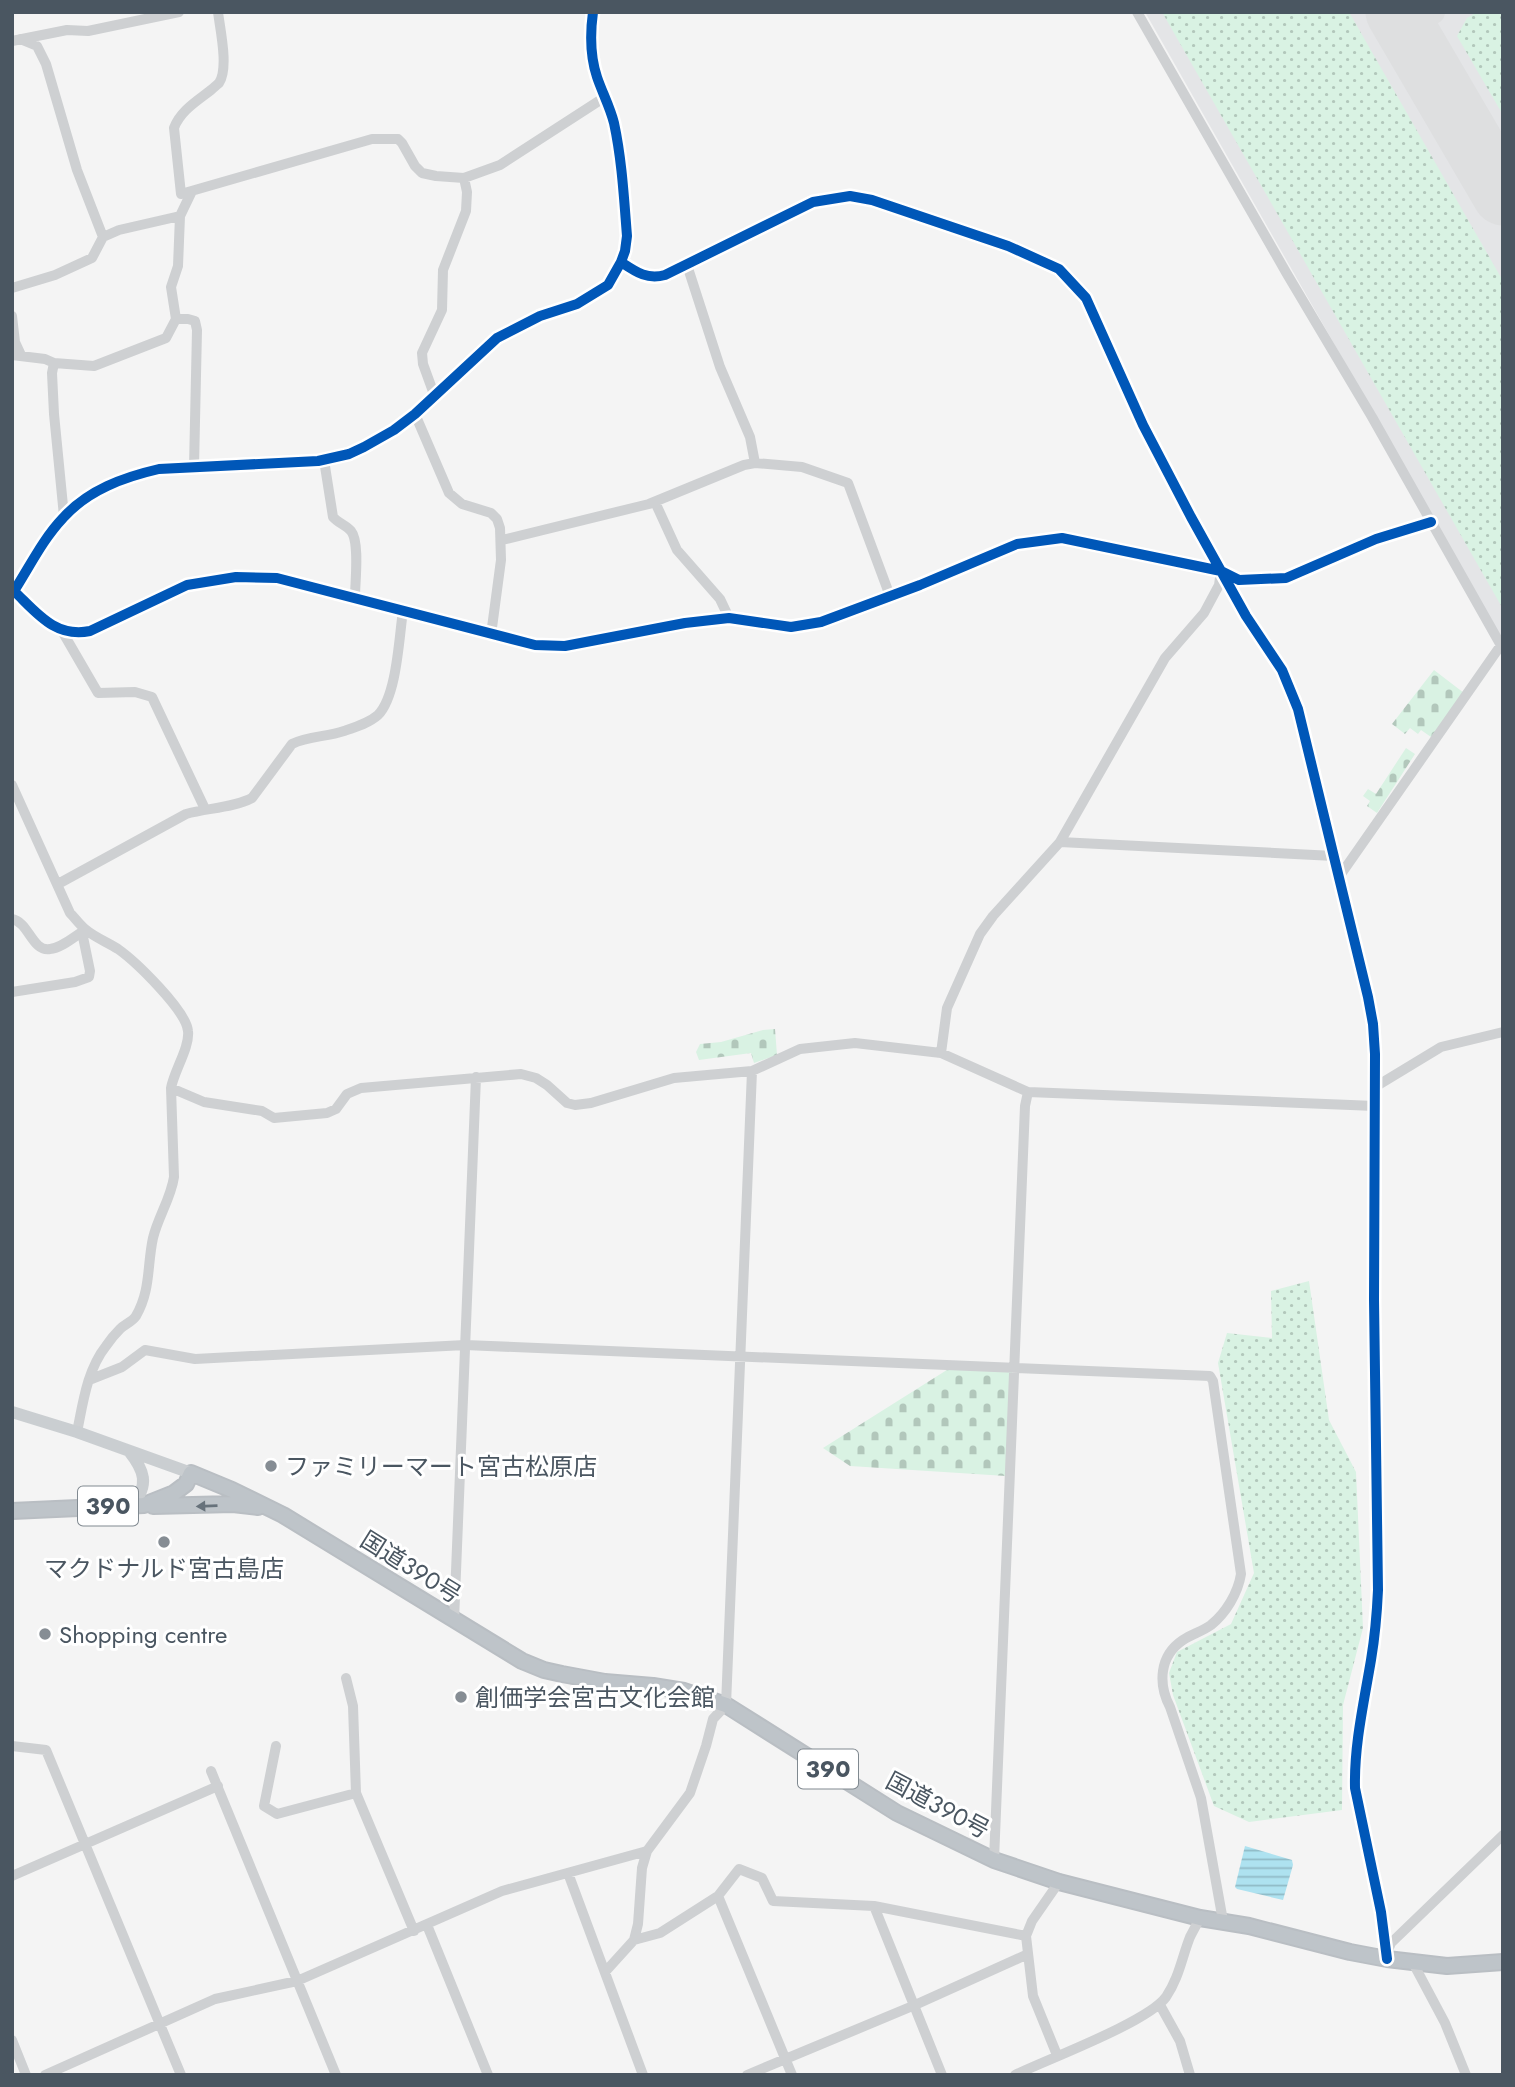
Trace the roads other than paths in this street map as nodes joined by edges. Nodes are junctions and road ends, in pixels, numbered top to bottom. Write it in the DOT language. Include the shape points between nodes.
graph roads {
  1 [pos="179,12"];
  2 [pos="218,12"];
  3 [pos="593,12"];
  4 [pos="1137,12"];
  5 [pos="16,40"];
  6 [pos="605,97"];
  7 [pos="464,178"];
  8 [pos="192,191"];
  9 [pos="180,216"];
  10 [pos="103,237"];
  11 [pos="621,262"];
  12 [pos="687,265"];
  13 [pos="12,288"];
  14 [pos="12,316"];
  15 [pos="176,319"];
  16 [pos="16,355"];
  17 [pos="54,363"];
  18 [pos="435,397"];
  19 [pos="415,414"];
  20 [pos="324,460"];
  21 [pos="755,463"];
  22 [pos="194,467"];
  23 [pos="655,502"];
  24 [pos="64,516"];
  25 [pos="1431,522"];
  26 [pos="502,540"];
  27 [pos="1221,571"];
  28 [pos="13,592"];
  29 [pos="890,596"];
  30 [pos="355,597"];
  31 [pos="403,611"];
  32 [pos="729,618"];
  33 [pos="62,631"];
  34 [pos="491,635"];
  35 [pos="1502,647"];
  36 [pos="12,785"];
  37 [pos="205,808"];
  38 [pos="1060,842"];
  39 [pos="1334,856"];
  40 [pos="1339,877"];
  41 [pos="58,884"];
  42 [pos="12,919"];
  43 [pos="84,931"];
  44 [pos="12,992"];
  45 [pos="1503,1032"];
  46 [pos="942,1053"];
  47 [pos="752,1070"];
  48 [pos="476,1077"];
  49 [pos="1375,1087"];
  50 [pos="172,1088"];
  51 [pos="1028,1092"];
  52 [pos="1375,1106"];
  53 [pos="465,1345"];
  54 [pos="739,1356"];
  55 [pos="1015,1367"];
  56 [pos="89,1380"];
  57 [pos="12,1412"];
  58 [pos="76,1432"];
  59 [pos="127,1449"];
  60 [pos="191,1473"];
  61 [pos="138,1505"];
  62 [pos="270,1508"];
  63 [pos="12,1511"];
  64 [pos="454,1621"];
  65 [pos="346,1678"];
  66 [pos="726,1705"];
  67 [pos="12,1746"];
  68 [pos="276,1746"];
  69 [pos="211,1771"];
  70 [pos="218,1786"];
  71 [pos="356,1793"];
  72 [pos="1503,1835"];
  73 [pos="86,1844"];
  74 [pos="647,1851"];
  75 [pos="994,1860"];
  76 [pos="569,1873"];
  77 [pos="12,1876"];
  78 [pos="1059,1881"];
  79 [pos="718,1895"];
  80 [pos="874,1906"];
  81 [pos="1200,1918"];
  82 [pos="1223,1921"];
  83 [pos="427,1925"];
  84 [pos="414,1931"];
  85 [pos="1026,1936"];
  86 [pos="634,1940"];
  87 [pos="1028,1954"];
  88 [pos="1387,1959"];
  89 [pos="1412,1961"];
  90 [pos="1503,1962"];
  91 [pos="605,1972"];
  92 [pos="297,1981"];
  93 [pos="915,2005"];
  94 [pos="1160,2005"];
  95 [pos="160,2024"];
  96 [pos="12,2040"];
  97 [pos="1057,2055"];
  98 [pos="786,2059"];
  99 [pos="26,2075"];
  100 [pos="45,2075"];
  101 [pos="181,2075"];
  102 [pos="336,2075"];
  103 [pos="488,2075"];
  104 [pos="643,2075"];
  105 [pos="747,2075"];
  106 [pos="792,2075"];
  107 [pos="942,2075"];
  108 [pos="1015,2075"];
  109 [pos="1190,2075"];
  110 [pos="1466,2075"];
  1 -- 5 [label="street"];
  2 -- 8 [label="street" via="223,55 219,83 185,110 174,128 181,194"];
  3 -- 6 [label="street" via="593,60"];
  4 -- 25 [label="street"];
  5 -- 10 [label="street" via="37,46 46,64 77,170"];
  6 -- 7 [label="street" via="500,165"];
  6 -- 11 [label="street" via="617,138 623,194 627,236"];
  7 -- 8 [label="street" via="422,173 398,138 391,138 372,139"];
  7 -- 18 [label="street" via="466,211 443,270 442,310 422,353"];
  8 -- 9 [label="street"];
  9 -- 10 [label="street"];
  9 -- 15 [label="street" via="178,266 171,287"];
  10 -- 13 [label="street" via="92,258"];
  11 -- 12 [label="street" via="646,277"];
  11 -- 18 [label="street" via="608,285 587,299 497,338"];
  12 -- 21 [label="street" via="720,368 750,437"];
  12 -- 27 [label="street" via="813,202 850,196 1008,246 1059,268 1086,298 1143,425"];
  14 -- 16 [label="street"];
  15 -- 17 [label="street" via="166,338 93,366"];
  15 -- 22 [label="street" via="195,321 197,330"];
  16 -- 17 [label="street"];
  17 -- 24 [label="street"];
  18 -- 19 [label="street"];
  19 -- 20 [label="street" via="364,447"];
  19 -- 26 [label="street" via="449,493 462,505 491,513"];
  20 -- 22 [label="street"];
  20 -- 30 [label="street" via="333,517 353,533"];
  21 -- 23 [label="street"];
  21 -- 29 [label="street" via="802,467 848,483"];
  22 -- 24 [label="street" via="135,474 85,498"];
  23 -- 26 [label="street"];
  23 -- 32 [label="street" via="677,550 720,598"];
  24 -- 28 [label="street"];
  25 -- 27 [label="street" via="1376,539 1286,578 1239,580"];
  25 -- 35 [label="street"];
  26 -- 34 [label="street"];
  27 -- 29 [label="street" via="1062,538 1017,544"];
  27 -- 38 [label="street" via="1204,613 1165,658"];
  27 -- 39 [label="street" via="1290,687"];
  28 -- 33 [label="street"];
  29 -- 32 [label="street" via="811,624"];
  30 -- 31 [label="street"];
  30 -- 33 [label="street" via="277,578 214,579 187,584 90,631"];
  31 -- 34 [label="street"];
  31 -- 37 [label="street" via="393,687 376,717 360,726 292,744 252,798"];
  32 -- 34 [label="street" via="565,646"];
  33 -- 37 [label="street" via="98,693 152,696"];
  35 -- 40 [label="street"];
  36 -- 41 [label="street"];
  37 -- 41 [label="street"];
  38 -- 39 [label="street"];
  38 -- 46 [label="street" via="980,934 947,1008"];
  39 -- 40 [label="street"];
  40 -- 49 [label="street" via="1371,1010"];
  41 -- 43 [label="street" via="70,913"];
  42 -- 43 [label="street" via="19,920 45,950"];
  43 -- 44 [label="street" via="89,977"];
  43 -- 50 [label="street" via="120,950 183,1016 188,1038"];
  45 -- 49 [label="street" via="1441,1047"];
  46 -- 47 [label="street" via="855,1043 830,1045 800,1049"];
  46 -- 51 [label="street"];
  47 -- 48 [label="street" via="674,1078 575,1105 536,1078 521,1074"];
  47 -- 54 [label="street"];
  48 -- 50 [label="street" via="361,1088 327,1113 274,1118"];
  48 -- 53 [label="street"];
  49 -- 52 [label="street"];
  50 -- 56 [label="street" via="173,1186 154,1235 147,1290 134,1319 104,1348"];
  51 -- 52 [label="street"];
  51 -- 55 [label="street"];
  52 -- 88 [label="street" via="1378,1590 1355,1788"];
  53 -- 54 [label="street"];
  53 -- 56 [label="street" via="195,1359 145,1350 122,1367"];
  53 -- 64 [label="street"];
  54 -- 55 [label="street"];
  54 -- 66 [label="street"];
  55 -- 75 [label="street"];
  55 -- 82 [label="street" via="1205,1375 1213,1381 1240,1582 1214,1622 1171,1649 1161,1674 1201,1798"];
  56 -- 58 [label="street"];
  57 -- 58 [label="main road"];
  58 -- 59 [label="main road"];
  59 -- 60 [label="main road"];
  59 -- 61 [label="main road" via="144,1480"];
  60 -- 61 [label="highway, 390" via="187,1484 174,1493"];
  60 -- 62 [label="highway, 国道390号 / 390"];
  62 -- 61 [label="highway, one-way"];
  61 -- 63 [label="highway, 390"];
  62 -- 64 [label="highway, 国道390号 / 390"];
  64 -- 66 [label="highway, 国道390号 / 390" via="544,1670 684,1691"];
  65 -- 71 [label="street" via="354,1706"];
  66 -- 74 [label="street" via="713,1719 690,1793"];
  66 -- 75 [label="highway, 国道390号 / 390" via="897,1813"];
  67 -- 73 [label="street" via="46,1750"];
  68 -- 71 [label="street" via="264,1806 276,1814"];
  69 -- 70 [label="street"];
  70 -- 73 [label="street"];
  70 -- 92 [label="street"];
  71 -- 84 [label="street"];
  72 -- 88 [label="street" via="1391,1943"];
  73 -- 77 [label="street"];
  73 -- 95 [label="street"];
  74 -- 76 [label="street"];
  74 -- 86 [label="street"];
  75 -- 78 [label="highway, 国道390号 / 390"];
  76 -- 83 [label="street" via="502,1891"];
  76 -- 91 [label="street"];
  78 -- 81 [label="highway, 国道390号 / 390"];
  78 -- 85 [label="street"];
  79 -- 80 [label="street" via="740,1869 762,1878 773,1901"];
  79 -- 86 [label="street" via="660,1933"];
  79 -- 98 [label="street"];
  80 -- 85 [label="street"];
  80 -- 93 [label="street"];
  81 -- 82 [label="highway, 国道390号 / 390"];
  81 -- 94 [label="street" via="1179,1974"];
  82 -- 88 [label="highway, 国道390号 / 390"];
  83 -- 84 [label="street"];
  83 -- 103 [label="street"];
  84 -- 92 [label="street"];
  85 -- 87 [label="street"];
  86 -- 91 [label="street"];
  87 -- 93 [label="street"];
  87 -- 97 [label="street" via="1033,1997"];
  88 -- 89 [label="highway, 国道390号 / 390"];
  89 -- 90 [label="highway, 国道390号 / 390" via="1447,1966"];
  89 -- 110 [label="street"];
  91 -- 104 [label="street"];
  92 -- 95 [label="street" via="215,1999"];
  92 -- 102 [label="street"];
  93 -- 98 [label="street"];
  93 -- 107 [label="street"];
  94 -- 97 [label="street"];
  94 -- 109 [label="street" via="1180,2041"];
  95 -- 100 [label="street"];
  95 -- 101 [label="street"];
  96 -- 99 [label="street"];
  97 -- 108 [label="street"];
  98 -- 105 [label="street"];
  98 -- 106 [label="street"];
}
